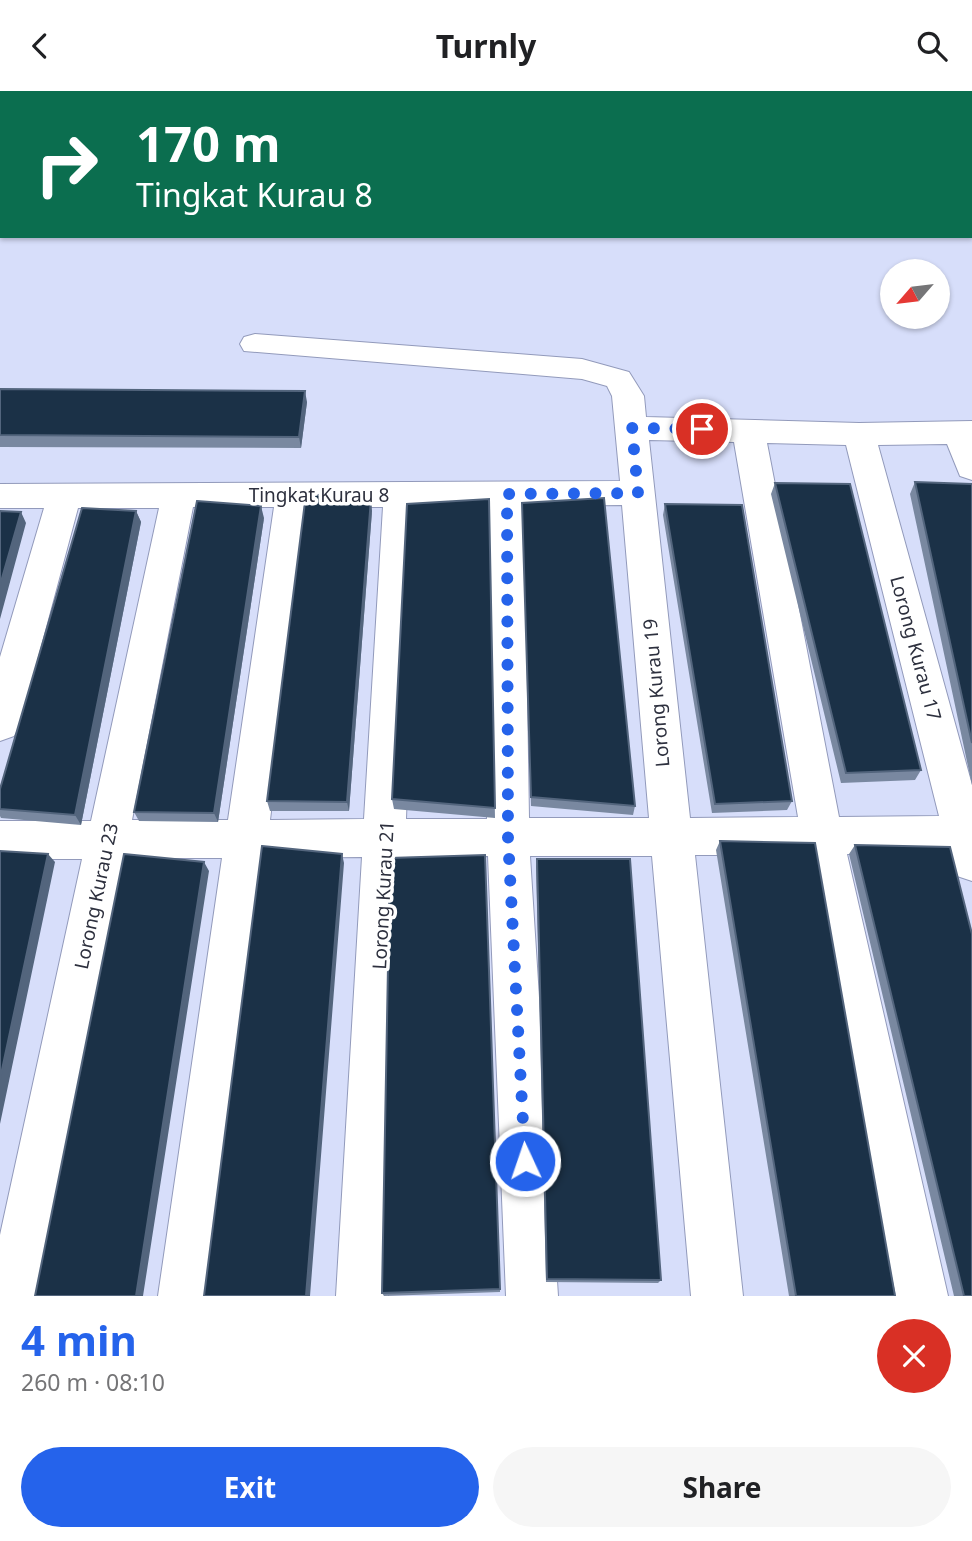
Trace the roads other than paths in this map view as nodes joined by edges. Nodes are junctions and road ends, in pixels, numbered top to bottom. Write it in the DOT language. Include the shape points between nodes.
graph roads {
  1 [pos="255,344"];
  2 [pos="632,428"];
  3 [pos="748,430"];
  4 [pos="966,432"];
  5 [pos="859,434"];
  6 [pos="972,468"];
  7 [pos="638,493"];
  8 [pos="401,494"];
  9 [pos="507,494"];
  10 [pos="179,495"];
  11 [pos="293,495"];
  12 [pos="0,496"];
  13 [pos="64,496"];
  14 [pos="0,724"];
  15 [pos="822,836"];
  16 [pos="386,838"];
  17 [pos="508,838"];
  18 [pos="670,838"];
  19 [pos="246,839"];
  20 [pos="0,840"];
  21 [pos="108,840"];
  22 [pos="970,844"];
  23 [pos="13,1296"];
  24 [pos="184,1296"];
  25 [pos="362,1296"];
  26 [pos="532,1296"];
  27 [pos="717,1296"];
  28 [pos="922,1296"];
  1 -- 2 [label="street, Lorong Kurau 19" via="582,369 618,379 628,396"];
  2 -- 3 [label="street"];
  2 -- 7 [label="street, Lorong Kurau 19"];
  3 -- 5 [label="street"];
  3 -- 15 [label="street"];
  4 -- 5 [label="street"];
  4 -- 6 [label="street"];
  5 -- 22 [label="street, Lorong Kurau 17"];
  7 -- 9 [label="street, Tingkat Kurau 8"];
  7 -- 18 [label="street, Lorong Kurau 19"];
  8 -- 9 [label="street, Tingkat Kurau 8"];
  8 -- 11 [label="street, Tingkat Kurau 8"];
  8 -- 16 [label="street, Lorong Kurau 21"];
  9 -- 17 [label="street"];
  10 -- 11 [label="street, Tingkat Kurau 8"];
  10 -- 13 [label="street, Tingkat Kurau 8"];
  10 -- 21 [label="street, Lorong Kurau 23"];
  11 -- 19 [label="street"];
  12 -- 13 [label="street, Tingkat Kurau 8"];
  13 -- 14 [label="street"];
  15 -- 18 [label="street"];
  15 -- 22 [label="street"];
  15 -- 28 [label="street"];
  16 -- 17 [label="street"];
  16 -- 19 [label="street"];
  16 -- 25 [label="street, Lorong Kurau 21"];
  17 -- 18 [label="street"];
  17 -- 26 [label="street"];
  18 -- 27 [label="street, Lorong Kurau 19"];
  19 -- 21 [label="street"];
  19 -- 24 [label="street"];
  20 -- 21 [label="street"];
  21 -- 23 [label="street, Lorong Kurau 23"];
}
